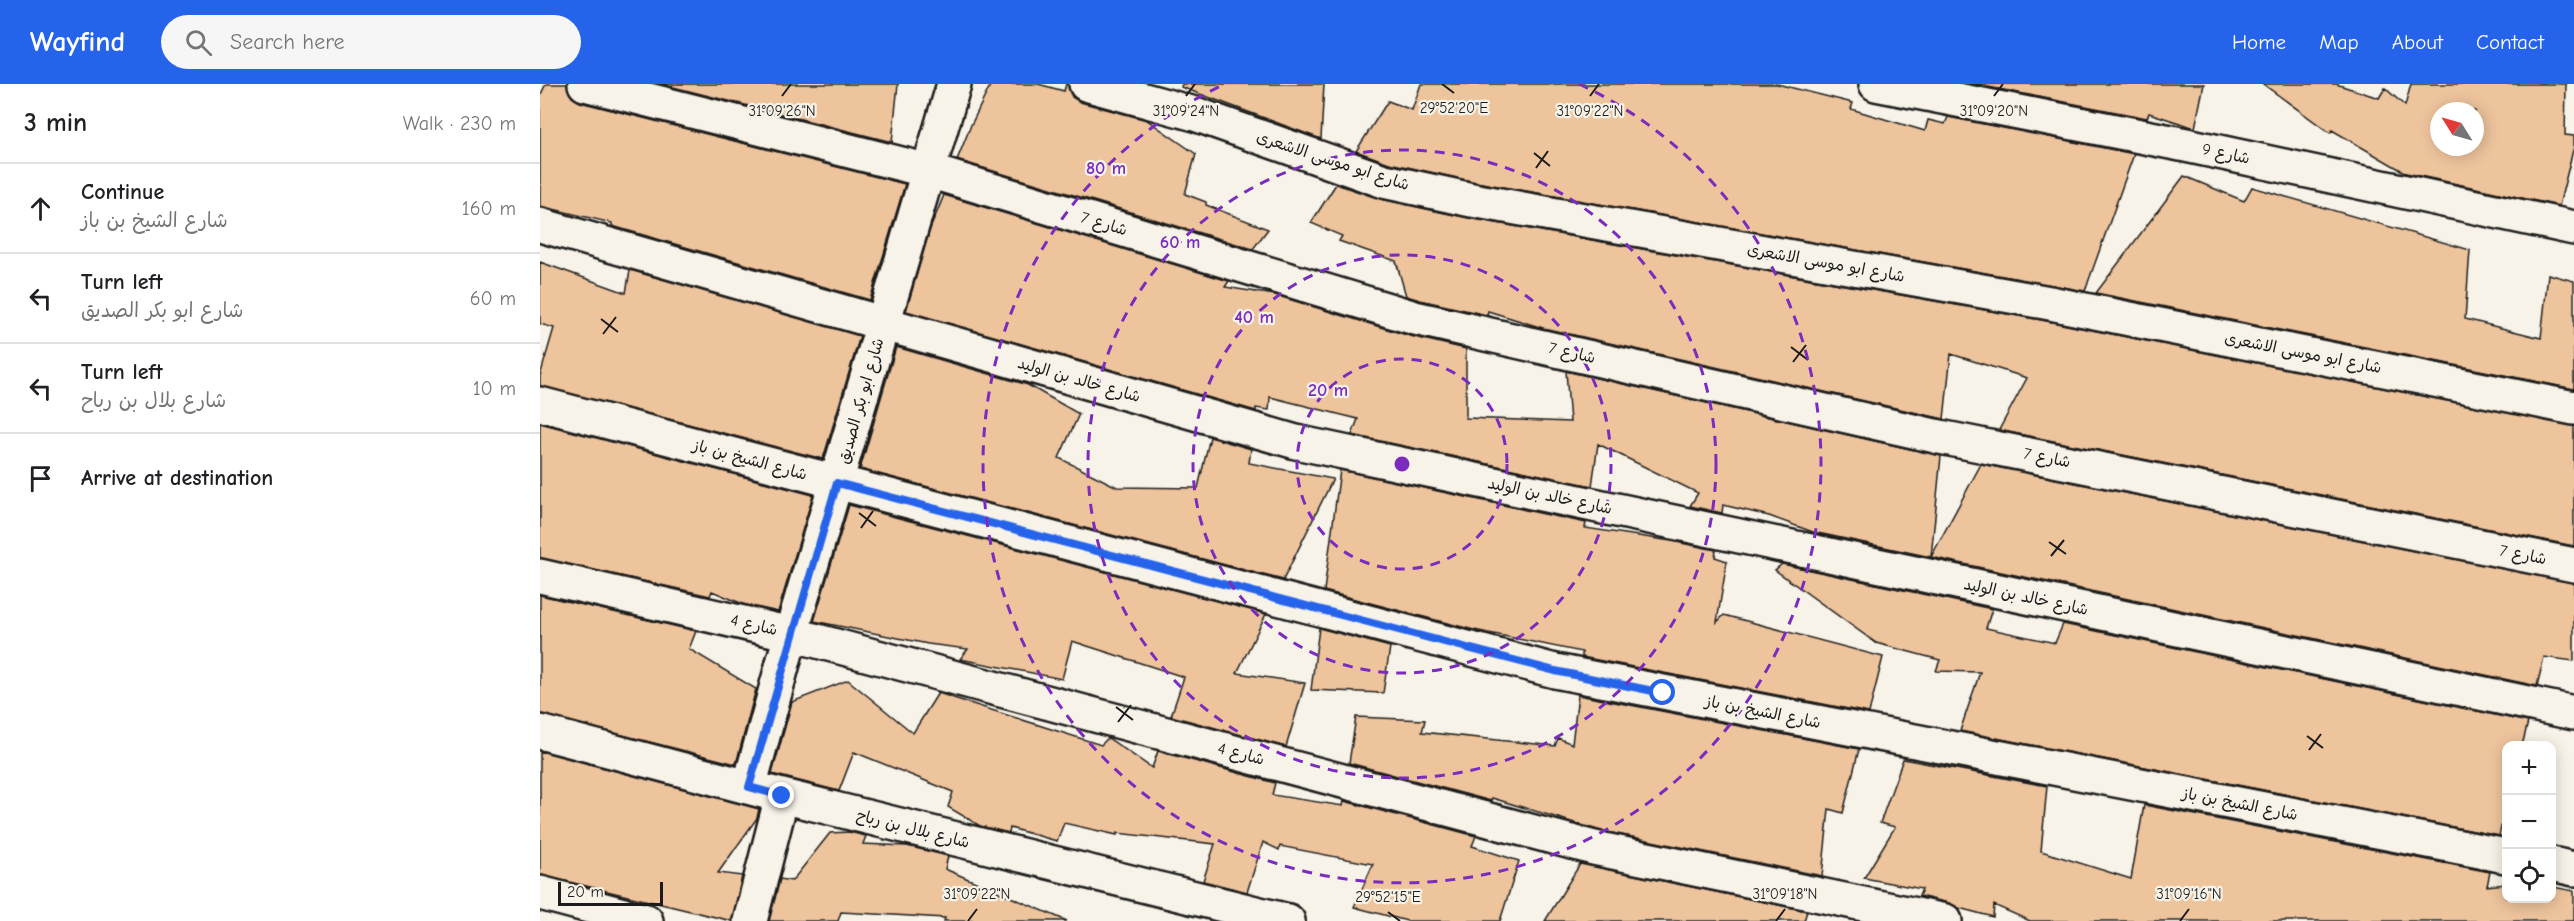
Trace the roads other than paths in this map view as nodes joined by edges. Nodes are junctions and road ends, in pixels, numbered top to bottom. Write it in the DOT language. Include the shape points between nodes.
graph roads {
  1 [pos="585,84"];
  2 [pos="954,84"];
  3 [pos="1086,84"];
  4 [pos="1876,84"];
  5 [pos="929,171"];
  6 [pos="540,225"];
  7 [pos="2574,228"];
  8 [pos="884,324"];
  9 [pos="540,404"];
  10 [pos="2574,408"];
  11 [pos="837,483"];
  12 [pos="2574,565"];
  13 [pos="540,576"];
  14 [pos="792,634"];
  15 [pos="2574,713"];
  16 [pos="540,732"];
  17 [pos="749,787"];
  18 [pos="782,796"];
  19 [pos="2502,855"];
  20 [pos="2556,865"];
  21 [pos="2574,869"];
  22 [pos="540,893"];
  23 [pos="646,921"];
  24 [pos="750,921"];
  25 [pos="1287,921"];
  26 [pos="1945,921"];
  1 -- 5 [label="street, شارع 7"];
  2 -- 5 [label="street, شارع ابو بكر الصديق"];
  3 -- 10 [label="street, شارع ابو موسى الاشعرى" via="1194,114 1384,181 2050,303"];
  4 -- 7 [label="street, شارع 9"];
  5 -- 8 [label="street, شارع ابو بكر الصديق"];
  5 -- 12 [label="street, شارع 7" via="1415,318 1935,436"];
  6 -- 8 [label="street, شارع خالد بن الوليد"];
  8 -- 11 [label="street, شارع ابو بكر الصديق"];
  8 -- 15 [label="street, شارع خالد بن الوليد" via="1296,442"];
  9 -- 11 [label="street, شارع الشيخ بن باز"];
  11 -- 14 [label="street, شارع ابو بكر الصديق"];
  11 -- 19 [label="street, شارع الشيخ بن باز" via="1555,671"];
  13 -- 14 [label="street, شارع 4"];
  14 -- 17 [label="street, شارع ابو بكر الصديق"];
  14 -- 26 [label="street, شارع 4" via="1594,848"];
  16 -- 17 [label="street, شارع بلال بن رباح"];
  17 -- 18 [label="street, شارع بلال بن رباح"];
  18 -- 24 [label="street"];
  18 -- 25 [label="street, شارع بلال بن رباح"];
  20 -- 21 [label="street"];
  22 -- 23 [label="street"];
}
